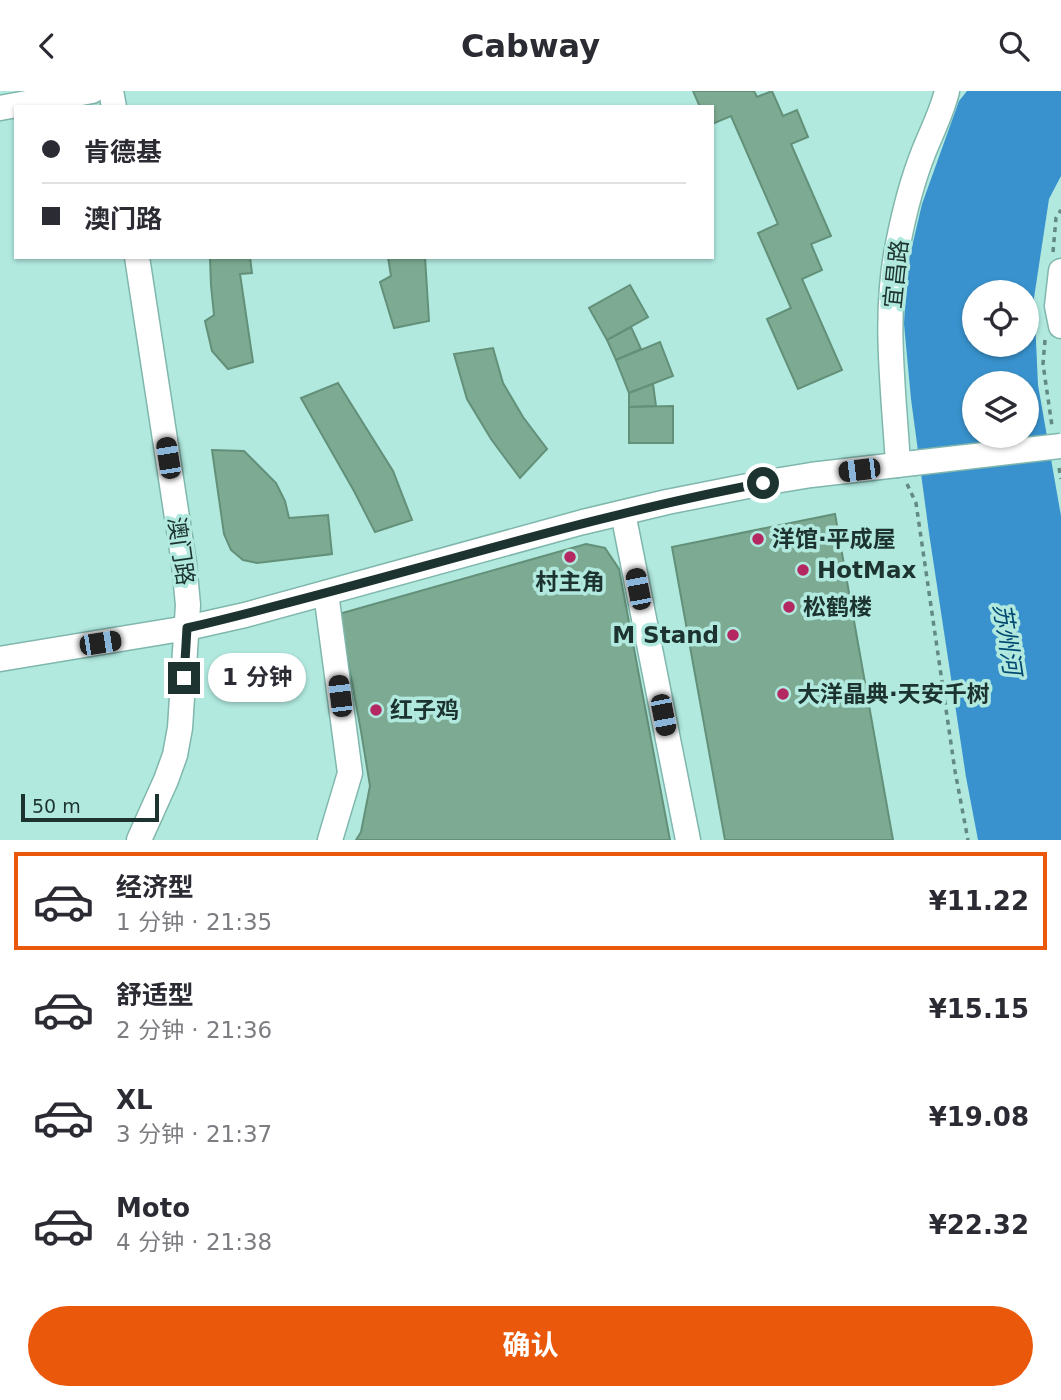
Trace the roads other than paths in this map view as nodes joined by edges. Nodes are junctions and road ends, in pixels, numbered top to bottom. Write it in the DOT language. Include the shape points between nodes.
graph roads {
  1 [pos="92,91"];
  2 [pos="947,91"];
  3 [pos="16,105"];
  4 [pos="137,259"];
  5 [pos="1061,271"];
  6 [pos="1061,326"];
  7 [pos="1061,446"];
  8 [pos="906,464"];
  9 [pos="623,513"];
  10 [pos="327,593"];
  11 [pos="187,628"];
  12 [pos="0,659"];
  13 [pos="139,840"];
  14 [pos="330,840"];
  15 [pos="688,840"];
  1 -- 3 [label="street"];
  2 -- 8 [label="street, 宜昌路" via="908,199 891,301 891,357"];
  4 -- 11 [label="street, 澳门路" via="184,563"];
  5 -- 6 [label="street" via="1057,306"];
  7 -- 8 [label="street, bridge"];
  8 -- 9 [label="street" via="763,483"];
  9 -- 10 [label="street"];
  9 -- 15 [label="street"];
  10 -- 11 [label="street"];
  10 -- 14 [label="street" via="350,773"];
  11 -- 12 [label="street"];
  11 -- 13 [label="street, 澳门路" via="175,755"];
}
